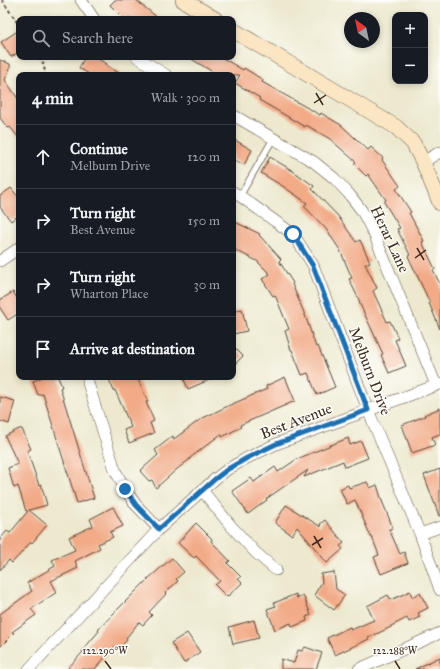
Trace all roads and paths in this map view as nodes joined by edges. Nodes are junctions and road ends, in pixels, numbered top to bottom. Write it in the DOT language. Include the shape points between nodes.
graph roads {
  1 [pos="2,0"];
  2 [pos="81,0"];
  3 [pos="183,0"];
  4 [pos="92,16"];
  5 [pos="210,16"];
  6 [pos="16,21"];
  7 [pos="236,32"];
  8 [pos="41,60"];
  9 [pos="141,60"];
  10 [pos="45,72"];
  11 [pos="161,72"];
  12 [pos="236,117"];
  13 [pos="272,139"];
  14 [pos="440,152"];
  15 [pos="422,162"];
  16 [pos="236,194"];
  17 [pos="440,203"];
  18 [pos="16,250"];
  19 [pos="0,261"];
  20 [pos="88,380"];
  21 [pos="438,384"];
  22 [pos="368,410"];
  23 [pos="202,490"];
  24 [pos="440,527"];
  25 [pos="159,529"];
  26 [pos="420,534"];
  27 [pos="276,570"];
  28 [pos="440,590"];
  29 [pos="440,633"];
  30 [pos="29,669"];
  31 [pos="359,669"];
  1 -- 6 [label="path"];
  2 -- 4 [label="street"];
  3 -- 5 [label="main road"];
  7 -- 15 [label="main road" via="396,128 413,143"];
  8 -- 10 [label="path"];
  9 -- 11 [label="street"];
  12 -- 13 [label="street, Herar Lane"];
  13 -- 16 [label="lane"];
  13 -- 21 [label="street, Herar Lane" via="314,162 329,174 350,194 362,211"];
  14 -- 15 [label="street"];
  15 -- 17 [label="main road"];
  16 -- 22 [label="street, Melburn Drive" via="293,234 313,266"];
  18 -- 19 [label="street"];
  20 -- 25 [label="street" via="115,470 136,505"];
  21 -- 22 [label="street, Best Avenue"];
  22 -- 23 [label="street, Best Avenue" via="276,444 228,469"];
  22 -- 26 [label="street, Melburn Drive"];
  23 -- 25 [label="street, Best Avenue"];
  23 -- 27 [label="street" via="231,526"];
  24 -- 26 [label="street"];
  25 -- 30 [label="street, Best Avenue"];
  26 -- 28 [label="street, Melburn Drive"];
  29 -- 31 [label="street"];
}
